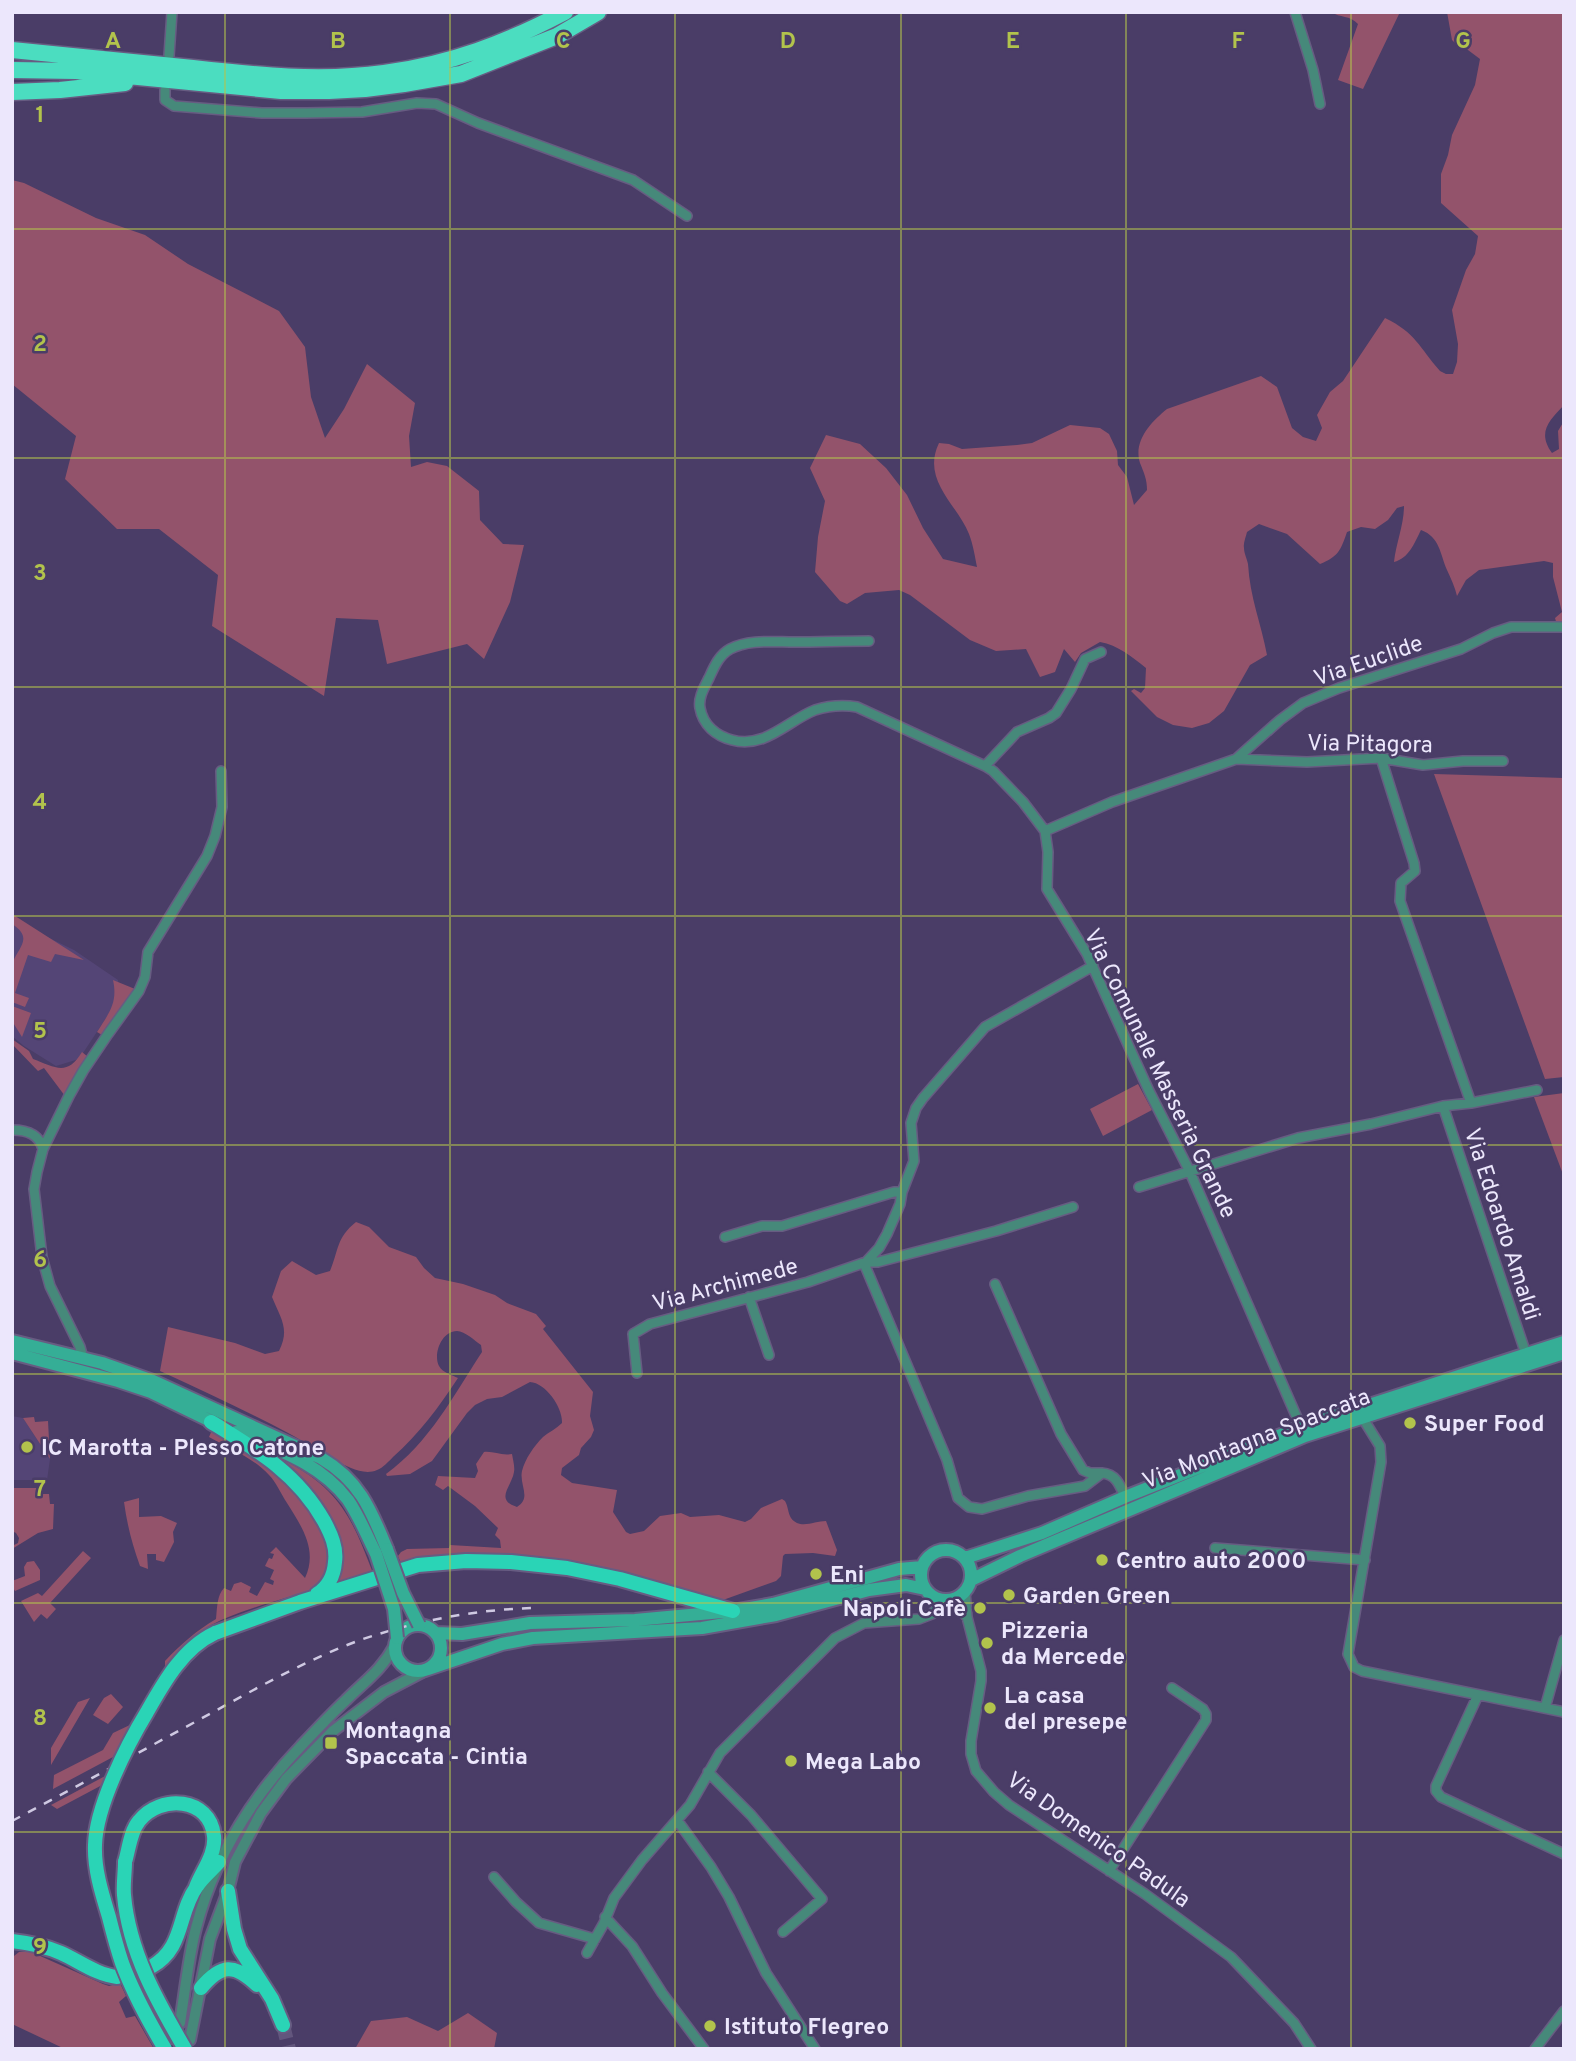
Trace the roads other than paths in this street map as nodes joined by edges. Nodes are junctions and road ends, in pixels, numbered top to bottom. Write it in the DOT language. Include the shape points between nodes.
graph roads {
  1 [pos="172,12"];
  2 [pos="565,12"];
  3 [pos="598,12"];
  4 [pos="1295,12"];
  5 [pos="12,50"];
  6 [pos="169,56"];
  7 [pos="12,70"];
  8 [pos="160,85"];
  9 [pos="12,92"];
  10 [pos="1321,104"];
  11 [pos="687,216"];
  12 [pos="1564,627"];
  13 [pos="869,641"];
  14 [pos="1101,652"];
  15 [pos="1381,758"];
  16 [pos="1236,759"];
  17 [pos="1503,761"];
  18 [pos="985,766"];
  19 [pos="221,771"];
  20 [pos="1045,831"];
  21 [pos="1093,966"];
  22 [pos="1537,1090"];
  23 [pos="1471,1104"];
  24 [pos="1443,1105"];
  25 [pos="12,1130"];
  26 [pos="43,1149"];
  27 [pos="1190,1172"];
  28 [pos="1139,1187"];
  29 [pos="902,1192"];
  30 [pos="1073,1207"];
  31 [pos="725,1237"];
  32 [pos="866,1262"];
  33 [pos="995,1284"];
  34 [pos="749,1297"];
  35 [pos="12,1341"];
  36 [pos="1564,1342"];
  37 [pos="12,1353"];
  38 [pos="1564,1353"];
  39 [pos="1526,1354"];
  40 [pos="769,1355"];
  41 [pos="83,1358"];
  42 [pos="65,1366"];
  43 [pos="637,1373"];
  44 [pos="1362,1418"];
  45 [pos="211,1422"];
  46 [pos="1301,1427"];
  47 [pos="1102,1473"];
  48 [pos="1125,1497"];
  49 [pos="1215,1548"];
  50 [pos="382,1552"];
  51 [pos="965,1558"];
  52 [pos="1364,1560"];
  53 [pos="922,1567"];
  54 [pos="968,1586"];
  55 [pos="925,1589"];
  56 [pos="946,1600"];
  57 [pos="300,1602"];
  58 [pos="733,1611"];
  59 [pos="967,1617"];
  60 [pos="419,1625"];
  61 [pos="436,1633"];
  62 [pos="1564,1640"];
  63 [pos="396,1642"];
  64 [pos="428,1669"];
  65 [pos="1172,1688"];
  66 [pos="1478,1695"];
  67 [pos="1545,1708"];
  68 [pos="1564,1712"];
  69 [pos="708,1772"];
  70 [pos="677,1820"];
  71 [pos="1564,1854"];
  72 [pos="219,1862"];
  73 [pos="1109,1871"];
  74 [pos="494,1877"];
  75 [pos="196,1887"];
  76 [pos="228,1891"];
  77 [pos="606,1917"];
  78 [pos="783,1932"];
  79 [pos="595,1939"];
  80 [pos="12,1941"];
  81 [pos="587,1953"];
  82 [pos="151,1967"];
  83 [pos="117,1977"];
  84 [pos="201,1988"];
  85 [pos="272,1999"];
  86 [pos="1564,2011"];
  87 [pos="180,2023"];
  88 [pos="283,2025"];
  89 [pos="188,2044"];
  90 [pos="165,2049"];
  91 [pos="704,2049"];
  92 [pos="815,2049"];
  93 [pos="1311,2049"];
  94 [pos="1535,2049"];
  1 -- 6 [label="street"];
  2 -- 5 [label="highway" via="477,52 385,73 350,76 285,78"];
  3 -- 8 [label="highway" via="557,36 461,74 404,84 329,91"];
  4 -- 10 [label="street"];
  7 -- 8 [label="highway" via="76,71"];
  8 -- 9 [label="highway"];
  8 -- 11 [label="street" via="165,100 174,106 262,113 362,113 436,104 633,180"];
  12 -- 16 [label="street, Via Euclide" via="1511,627 1461,649 1339,688 1304,703"];
  13 -- 18 [label="street" via="754,643 729,650 714,667 699,699 703,719 722,737 748,742 769,737 822,708 857,707"];
  14 -- 18 [label="street" via="1085,659 1056,713 1017,732"];
  15 -- 16 [label="street, Via Pitagora"];
  15 -- 17 [label="street, Via Pitagora" via="1423,765"];
  15 -- 23 [label="street" via="1414,863 1415,871 1401,883 1400,901"];
  16 -- 20 [label="street, Via Euclide" via="1112,802"];
  18 -- 20 [label="street" via="1024,802"];
  19 -- 26 [label="street" via="222,807 207,856 148,952 139,991 83,1070"];
  20 -- 21 [label="street, Via Comunale Masseria Grande" via="1047,889"];
  21 -- 27 [label="street, Via Comunale Masseria Grande"];
  21 -- 29 [label="street" via="985,1027 944,1073 913,1115 914,1161"];
  22 -- 23 [label="street"];
  23 -- 24 [label="street"];
  24 -- 27 [label="street" via="1283,1142"];
  24 -- 39 [label="street, Via Edoardo Amaldi"];
  25 -- 26 [label="street" via="34,1134"];
  26 -- 41 [label="street" via="34,1189 42,1257"];
  27 -- 28 [label="street"];
  27 -- 46 [label="street, Via Comunale Masseria Grande"];
  29 -- 31 [label="street"];
  29 -- 32 [label="street" via="887,1234"];
  30 -- 32 [label="street, Via Archimede"];
  32 -- 34 [label="street, Via Archimede"];
  32 -- 47 [label="street" via="963,1504 976,1509 1085,1486"];
  33 -- 47 [label="street, Via Montagna Spaccata" via="1061,1434 1083,1470"];
  34 -- 40 [label="street"];
  34 -- 43 [label="street, Via Archimede" via="635,1332"];
  35 -- 41 [label="main road"];
  36 -- 39 [label="main road, Via Montagna Spaccata"];
  37 -- 42 [label="main road"];
  38 -- 44 [label="main road, Via Montagna Spaccata"];
  39 -- 46 [label="main road, Via Montagna Spaccata"];
  41 -- 42 [label="main road" via="75,1368"];
  41 -- 50 [label="main road" via="153,1381 334,1465 370,1508"];
  42 -- 45 [label="main road" via="151,1392"];
  44 -- 52 [label="street" via="1381,1454"];
  44 -- 54 [label="main road, Via Montagna Spaccata" via="1305,1436 1153,1499 1020,1556"];
  45 -- 50 [label="main road" via="295,1457 323,1475 348,1501"];
  45 -- 57 [label="highway" via="289,1474 328,1529 336,1558 331,1579 323,1590"];
  46 -- 48 [label="main road, Via Montagna Spaccata"];
  47 -- 48 [label="street, Via Montagna Spaccata" via="1115,1478"];
  48 -- 51 [label="main road, Via Montagna Spaccata" via="1042,1533"];
  49 -- 52 [label="street"];
  50 -- 60 [label="main road, bridge"];
  50 -- 63 [label="main road, bridge"];
  51 -- 53 [label="main road" via="941,1551 926,1559"];
  51 -- 54 [label="main road" via="971,1572"];
  52 -- 66 [label="street" via="1348,1654 1354,1667"];
  53 -- 55 [label="main road"];
  53 -- 58 [label="main road"];
  54 -- 56 [label="main road" via="957,1598"];
  54 -- 59 [label="street, Via Domenico Padula"];
  55 -- 56 [label="main road" via="936,1599"];
  55 -- 64 [label="main road" via="906,1585 869,1590 776,1615 702,1628 533,1638"];
  56 -- 59 [label="street"];
  56 -- 69 [label="street" via="919,1619 864,1623 835,1638 720,1753"];
  57 -- 58 [label="highway" via="418,1565 466,1561 567,1568"];
  57 -- 90 [label="highway, bridge" via="215,1633 180,1662 132,1737 100,1819 95,1844 103,1899 123,1964"];
  58 -- 61 [label="main road"];
  59 -- 73 [label="street, Via Domenico Padula" via="981,1671 971,1741 976,1771 1009,1805"];
  60 -- 61 [label="main road"];
  60 -- 63 [label="main road" via="406,1628"];
  61 -- 64 [label="main road" via="441,1654"];
  62 -- 67 [label="street"];
  63 -- 64 [label="main road" via="397,1659 402,1664 414,1671"];
  63 -- 72 [label="street" via="379,1671 270,1779"];
  64 -- 76 [label="street" via="384,1692 317,1745 252,1827 235,1862"];
  65 -- 73 [label="street" via="1203,1710 1206,1720"];
  66 -- 67 [label="street"];
  66 -- 71 [label="street" via="1436,1791"];
  67 -- 68 [label="street"];
  69 -- 70 [label="street"];
  69 -- 78 [label="street" via="822,1899"];
  70 -- 77 [label="street" via="614,1898"];
  70 -- 92 [label="street" via="711,1867 765,1973"];
  72 -- 75 [label="highway"];
  72 -- 87 [label="street" via="195,1931"];
  73 -- 93 [label="street, Via Domenico Padula" via="1231,1957 1294,2023"];
  74 -- 79 [label="street" via="539,1923"];
  75 -- 82 [label="highway" via="175,1943 166,1957"];
  75 -- 89 [label="highway, bridge" via="214,1847 209,1822 188,1804 159,1805 134,1829 123,1891 143,1970 158,2003"];
  76 -- 84 [label="street" via="210,1939"];
  76 -- 85 [label="highway" via="240,1949"];
  77 -- 79 [label="street"];
  77 -- 91 [label="street" via="632,1946"];
  79 -- 81 [label="street"];
  80 -- 83 [label="highway" via="47,1947"];
  84 -- 85 [label="highway" via="219,1971 234,1970"];
  84 -- 89 [label="street"];
  85 -- 88 [label="highway"];
  86 -- 94 [label="street"];
}
